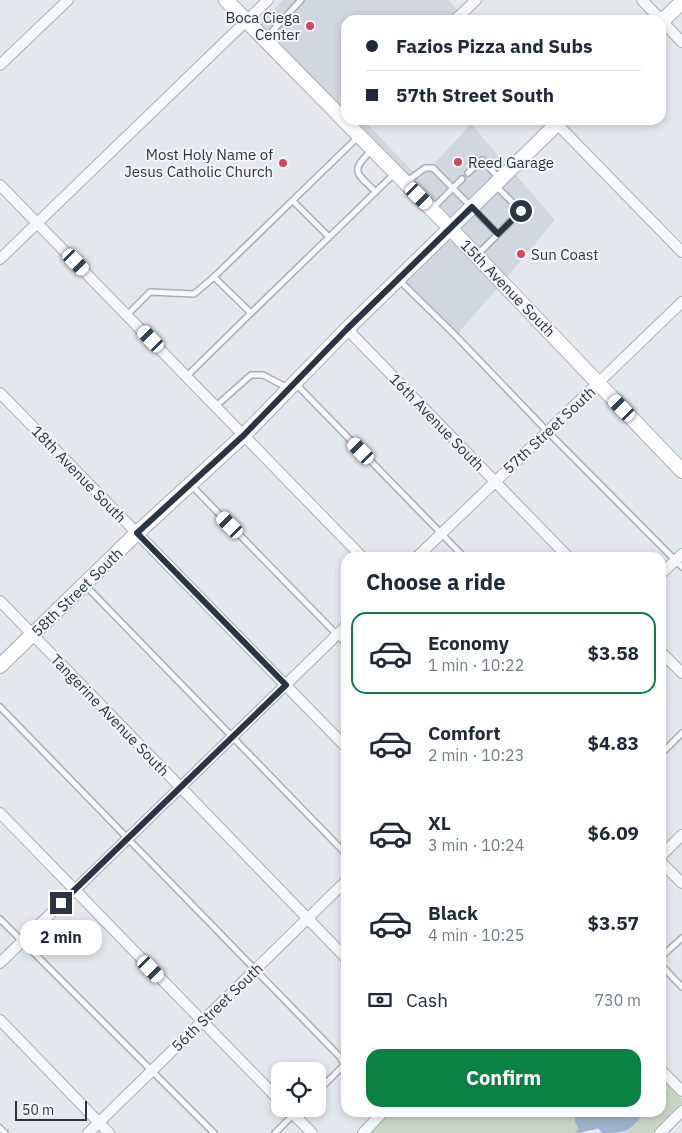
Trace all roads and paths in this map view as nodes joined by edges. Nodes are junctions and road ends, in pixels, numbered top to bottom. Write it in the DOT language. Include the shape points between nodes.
graph roads {
  1 [pos="68,0"];
  2 [pos="226,0"];
  3 [pos="268,0"];
  4 [pos="301,0"];
  5 [pos="476,0"];
  6 [pos="642,0"];
  7 [pos="682,2"];
  8 [pos="460,15"];
  9 [pos="656,15"];
  10 [pos="666,16"];
  11 [pos="246,21"];
  12 [pos="666,26"];
  13 [pos="264,39"];
  14 [pos="682,42"];
  15 [pos="0,65"];
  16 [pos="341,112"];
  17 [pos="353,125"];
  18 [pos="556,125"];
  19 [pos="562,125"];
  20 [pos="359,136"];
  21 [pos="373,149"];
  22 [pos="396,172"];
  23 [pos="468,173"];
  24 [pos="462,179"];
  25 [pos="498,182"];
  26 [pos="406,183"];
  27 [pos="0,185"];
  28 [pos="453,188"];
  29 [pos="376,192"];
  30 [pos="293,201"];
  31 [pos="472,207"];
  32 [pos="432,209"];
  33 [pos="37,223"];
  34 [pos="450,228"];
  35 [pos="498,234"];
  36 [pos="329,237"];
  37 [pos="682,252"];
  38 [pos="476,255"];
  39 [pos="0,259"];
  40 [pos="214,277"];
  41 [pos="398,279"];
  42 [pos="682,303"];
  43 [pos="251,314"];
  44 [pos="127,315"];
  45 [pos="347,329"];
  46 [pos="187,376"];
  47 [pos="598,383"];
  48 [pos="292,386"];
  49 [pos="0,393"];
  50 [pos="216,406"];
  51 [pos="547,431"];
  52 [pos="244,435"];
  53 [pos="682,471"];
  54 [pos="494,480"];
  55 [pos="190,484"];
  56 [pos="137,533"];
  57 [pos="441,533"];
  58 [pos="357,552"];
  59 [pos="422,552"];
  60 [pos="459,552"];
  61 [pos="564,552"];
  62 [pos="680,561"];
  63 [pos="666,571"];
  64 [pos="84,584"];
  65 [pos="0,601"];
  66 [pos="341,630"];
  67 [pos="337,634"];
  68 [pos="33,635"];
  69 [pos="341,638"];
  70 [pos="666,657"];
  71 [pos="0,666"];
  72 [pos="682,673"];
  73 [pos="286,685"];
  74 [pos="0,708"];
  75 [pos="682,733"];
  76 [pos="233,736"];
  77 [pos="341,743"];
  78 [pos="666,749"];
  79 [pos="180,787"];
  80 [pos="0,813"];
  81 [pos="682,835"];
  82 [pos="126,839"];
  83 [pos="341,849"];
  84 [pos="666,851"];
  85 [pos="666,867"];
  86 [pos="682,883"];
  87 [pos="341,886"];
  88 [pos="74,890"];
  89 [pos="308,918"];
  90 [pos="0,919"];
  91 [pos="682,938"];
  92 [pos="22,941"];
  93 [pos="666,952"];
  94 [pos="341,953"];
  95 [pos="0,963"];
  96 [pos="256,970"];
  97 [pos="666,970"];
  98 [pos="682,987"];
  99 [pos="0,1020"];
  100 [pos="202,1022"];
  101 [pos="341,1058"];
  102 [pos="341,1068"];
  103 [pos="151,1071"];
  104 [pos="666,1075"];
  105 [pos="326,1083"];
  106 [pos="682,1091"];
  107 [pos="271,1092"];
  108 [pos="682,1111"];
  109 [pos="289,1117"];
  110 [pos="299,1117"];
  111 [pos="378,1117"];
  112 [pos="99,1122"];
  113 [pos="0,1128"];
  114 [pos="4,1133"];
  115 [pos="88,1133"];
  116 [pos="109,1133"];
  117 [pos="214,1133"];
  118 [pos="275,1133"];
  119 [pos="312,1133"];
  120 [pos="363,1133"];
  121 [pos="660,1133"];
  1 -- 15 [label="street"];
  2 -- 11 [label="street, 15th Avenue South"];
  3 -- 11 [label="street"];
  4 -- 13 [label="lane"];
  5 -- 8 [label="street"];
  6 -- 9 [label="street"];
  7 -- 10 [label="street"];
  11 -- 13 [label="street, 15th Avenue South"];
  11 -- 33 [label="street"];
  12 -- 14 [label="street"];
  13 -- 16 [label="street, 15th Avenue South"];
  17 -- 20 [label="street, 15th Avenue South"];
  18 -- 25 [label="street, 58th Street South"];
  19 -- 37 [label="street"];
  20 -- 21 [label="street, 15th Avenue South"];
  20 -- 30 [label="lane"];
  21 -- 22 [label="street, 15th Avenue South"];
  21 -- 29 [label="lane" via="360,161 357,171"];
  22 -- 26 [label="street, 15th Avenue South"];
  22 -- 29 [label="lane"];
  23 -- 25 [label="lane" via="482,160"];
  24 -- 28 [label="lane"];
  25 -- 31 [label="street, 58th Street South"];
  25 -- 35 [label="lane" via="521,211"];
  26 -- 28 [label="lane" via="429,167"];
  26 -- 32 [label="street, 15th Avenue South"];
  27 -- 33 [label="street"];
  28 -- 31 [label="lane"];
  28 -- 32 [label="lane"];
  29 -- 36 [label="lane"];
  30 -- 36 [label="lane"];
  30 -- 40 [label="lane"];
  31 -- 34 [label="street, 58th Street South"];
  31 -- 35 [label="lane"];
  32 -- 34 [label="street, 15th Avenue South"];
  33 -- 39 [label="street"];
  33 -- 44 [label="street"];
  34 -- 38 [label="street, 15th Avenue South"];
  34 -- 41 [label="street, 58th Street South"];
  35 -- 38 [label="lane"];
  36 -- 43 [label="lane"];
  38 -- 47 [label="street, 15th Avenue South"];
  40 -- 43 [label="lane"];
  40 -- 44 [label="lane" via="194,294 150,292"];
  41 -- 45 [label="street, 58th Street South"];
  41 -- 51 [label="lane"];
  42 -- 47 [label="street, 57th Street South"];
  43 -- 46 [label="lane"];
  44 -- 46 [label="street"];
  45 -- 48 [label="street, 58th Street South"];
  45 -- 54 [label="street, 16th Avenue South"];
  46 -- 50 [label="street"];
  47 -- 51 [label="street, 57th Street South"];
  47 -- 53 [label="street, 15th Avenue South"];
  48 -- 50 [label="lane" via="251,375"];
  48 -- 52 [label="street, 58th Street South"];
  48 -- 57 [label="lane"];
  49 -- 56 [label="street, 18th Avenue South"];
  50 -- 52 [label="street"];
  51 -- 54 [label="street, 57th Street South"];
  51 -- 62 [label="lane"];
  52 -- 55 [label="street, 58th Street South"];
  52 -- 58 [label="street"];
  54 -- 57 [label="street, 57th Street South"];
  54 -- 61 [label="street, 16th Avenue South"];
  55 -- 56 [label="street, 58th Street South"];
  55 -- 67 [label="lane"];
  56 -- 64 [label="street, 58th Street South"];
  56 -- 73 [label="street, 18th Avenue South"];
  57 -- 59 [label="street, 57th Street South"];
  57 -- 60 [label="lane"];
  62 -- 63 [label="street"];
  64 -- 68 [label="street, 58th Street South"];
  64 -- 76 [label="lane"];
  65 -- 68 [label="street, Tangerine Avenue South"];
  66 -- 67 [label="street"];
  67 -- 69 [label="lane"];
  67 -- 73 [label="street"];
  68 -- 71 [label="street, 58th Street South"];
  68 -- 79 [label="street, Tangerine Avenue South"];
  70 -- 72 [label="street"];
  73 -- 76 [label="street"];
  73 -- 77 [label="street, 18th Avenue South"];
  74 -- 82 [label="lane"];
  75 -- 78 [label="lane"];
  76 -- 79 [label="street"];
  76 -- 83 [label="lane"];
  79 -- 82 [label="street"];
  79 -- 89 [label="street, Tangerine Avenue South"];
  80 -- 88 [label="street"];
  81 -- 84 [label="street"];
  82 -- 88 [label="street"];
  82 -- 96 [label="lane"];
  85 -- 86 [label="street"];
  87 -- 89 [label="street, 56th Street South"];
  88 -- 92 [label="street"];
  88 -- 100 [label="street"];
  89 -- 94 [label="street, Tangerine Avenue South"];
  89 -- 96 [label="street, 56th Street South"];
  90 -- 92 [label="lane"];
  91 -- 93 [label="lane"];
  92 -- 95 [label="street"];
  92 -- 103 [label="lane"];
  96 -- 100 [label="street, 56th Street South"];
  96 -- 101 [label="lane"];
  97 -- 98 [label="lane"];
  99 -- 112 [label="street"];
  100 -- 103 [label="street, 56th Street South"];
  100 -- 107 [label="street"];
  102 -- 105 [label="lane"];
  103 -- 112 [label="street, 56th Street South"];
  103 -- 117 [label="lane"];
  104 -- 106 [label="street"];
  108 -- 121 [label="street"];
  109 -- 118 [label="lane"];
  110 -- 119 [label="street"];
  111 -- 120 [label="street"];
  112 -- 115 [label="street, 56th Street South"];
  112 -- 116 [label="street"];
  113 -- 114 [label="lane"];
}
